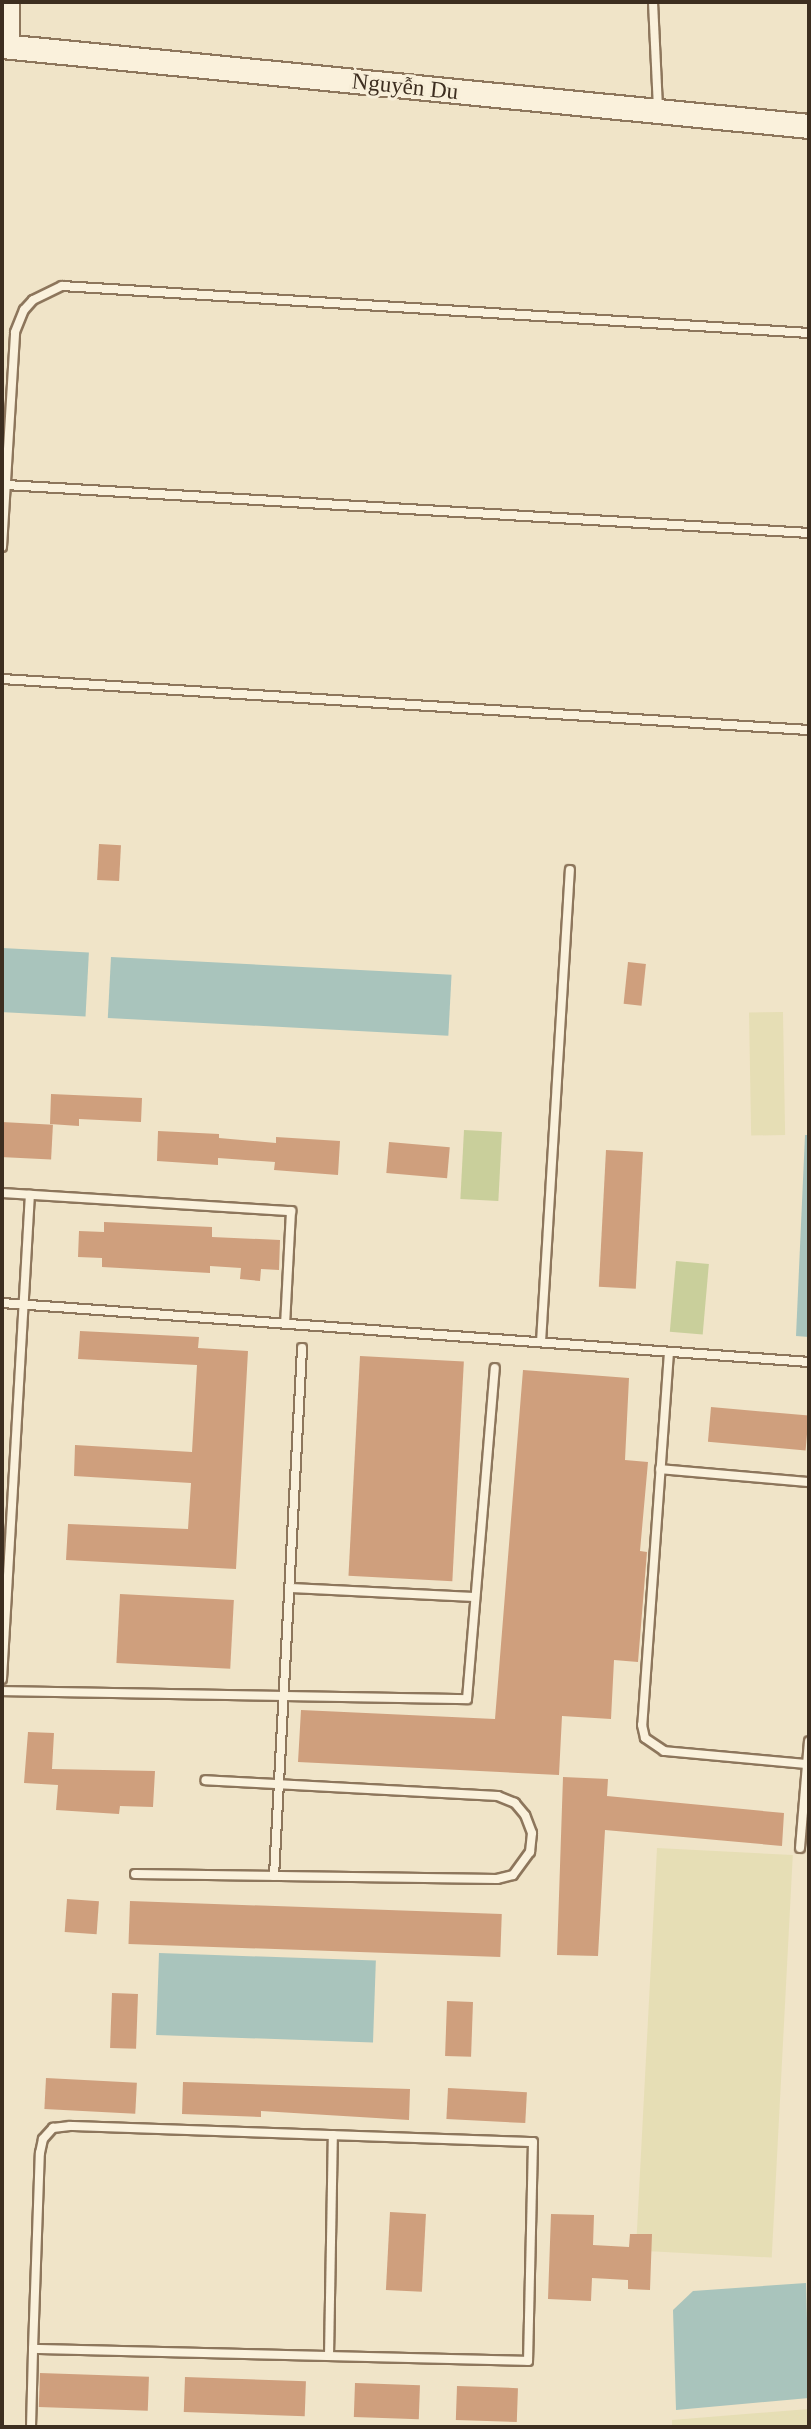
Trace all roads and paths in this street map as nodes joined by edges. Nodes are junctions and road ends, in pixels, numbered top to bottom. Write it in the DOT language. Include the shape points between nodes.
graph roads {
  1 [pos="10,2"];
  2 [pos="653,2"];
  3 [pos="6,47"];
  4 [pos="658,113"];
  5 [pos="809,126"];
  6 [pos="809,333"];
  7 [pos="6,485"];
  8 [pos="809,533"];
  9 [pos="2,547"];
  10 [pos="2,679"];
  11 [pos="809,730"];
  12 [pos="570,870"];
  13 [pos="2,1193"];
  14 [pos="30,1195"];
  15 [pos="2,1303"];
  16 [pos="24,1304"];
  17 [pos="285,1324"];
  18 [pos="541,1342"];
  19 [pos="302,1348"];
  20 [pos="669,1352"];
  21 [pos="809,1362"];
  22 [pos="495,1368"];
  23 [pos="660,1469"];
  24 [pos="809,1482"];
  25 [pos="7,1519"];
  26 [pos="290,1588"];
  27 [pos="475,1597"];
  28 [pos="2,1679"];
  29 [pos="2,1691"];
  30 [pos="284,1696"];
  31 [pos="809,1741"];
  32 [pos="807,1764"];
  33 [pos="205,1780"];
  34 [pos="279,1784"];
  35 [pos="800,1847"];
  36 [pos="135,1874"];
  37 [pos="274,1876"];
  38 [pos="333,2135"];
  39 [pos="33,2349"];
  40 [pos="328,2356"];
  41 [pos="31,2427"];
  1 -- 3 [label="street"];
  2 -- 4 [label="lane"];
  3 -- 4 [label="main road, Nguyễn Du"];
  4 -- 5 [label="main road, Nguyễn Du"];
  6 -- 7 [label="lane" via="62,286 33,300 15,332"];
  7 -- 8 [label="lane"];
  7 -- 9 [label="lane"];
  10 -- 11 [label="lane"];
  12 -- 18 [label="lane"];
  13 -- 14 [label="lane"];
  14 -- 16 [label="lane"];
  14 -- 17 [label="lane" via="291,1211"];
  15 -- 16 [label="lane"];
  16 -- 17 [label="lane"];
  16 -- 25 [label="lane"];
  17 -- 18 [label="lane"];
  18 -- 20 [label="lane"];
  19 -- 26 [label="lane"];
  20 -- 21 [label="lane"];
  20 -- 23 [label="lane"];
  22 -- 27 [label="lane"];
  23 -- 24 [label="lane"];
  23 -- 32 [label="lane" via="642,1725 645,1738 664,1751"];
  25 -- 28 [label="lane"];
  26 -- 27 [label="lane"];
  26 -- 30 [label="lane"];
  27 -- 30 [label="lane" via="467,1699"];
  29 -- 30 [label="lane"];
  30 -- 34 [label="lane"];
  31 -- 32 [label="lane"];
  32 -- 35 [label="lane"];
  33 -- 34 [label="lane"];
  34 -- 37 [label="lane"];
  34 -- 37 [label="lane" via="498,1796 521,1808 530,1824 532,1843 521,1869 497,1879"];
  36 -- 37 [label="lane"];
  38 -- 39 [label="lane" via="70,2126 47,2133 40,2153"];
  38 -- 40 [label="lane"];
  38 -- 40 [label="lane" via="533,2142 527,2361"];
  39 -- 40 [label="lane"];
  39 -- 41 [label="lane"];
}
